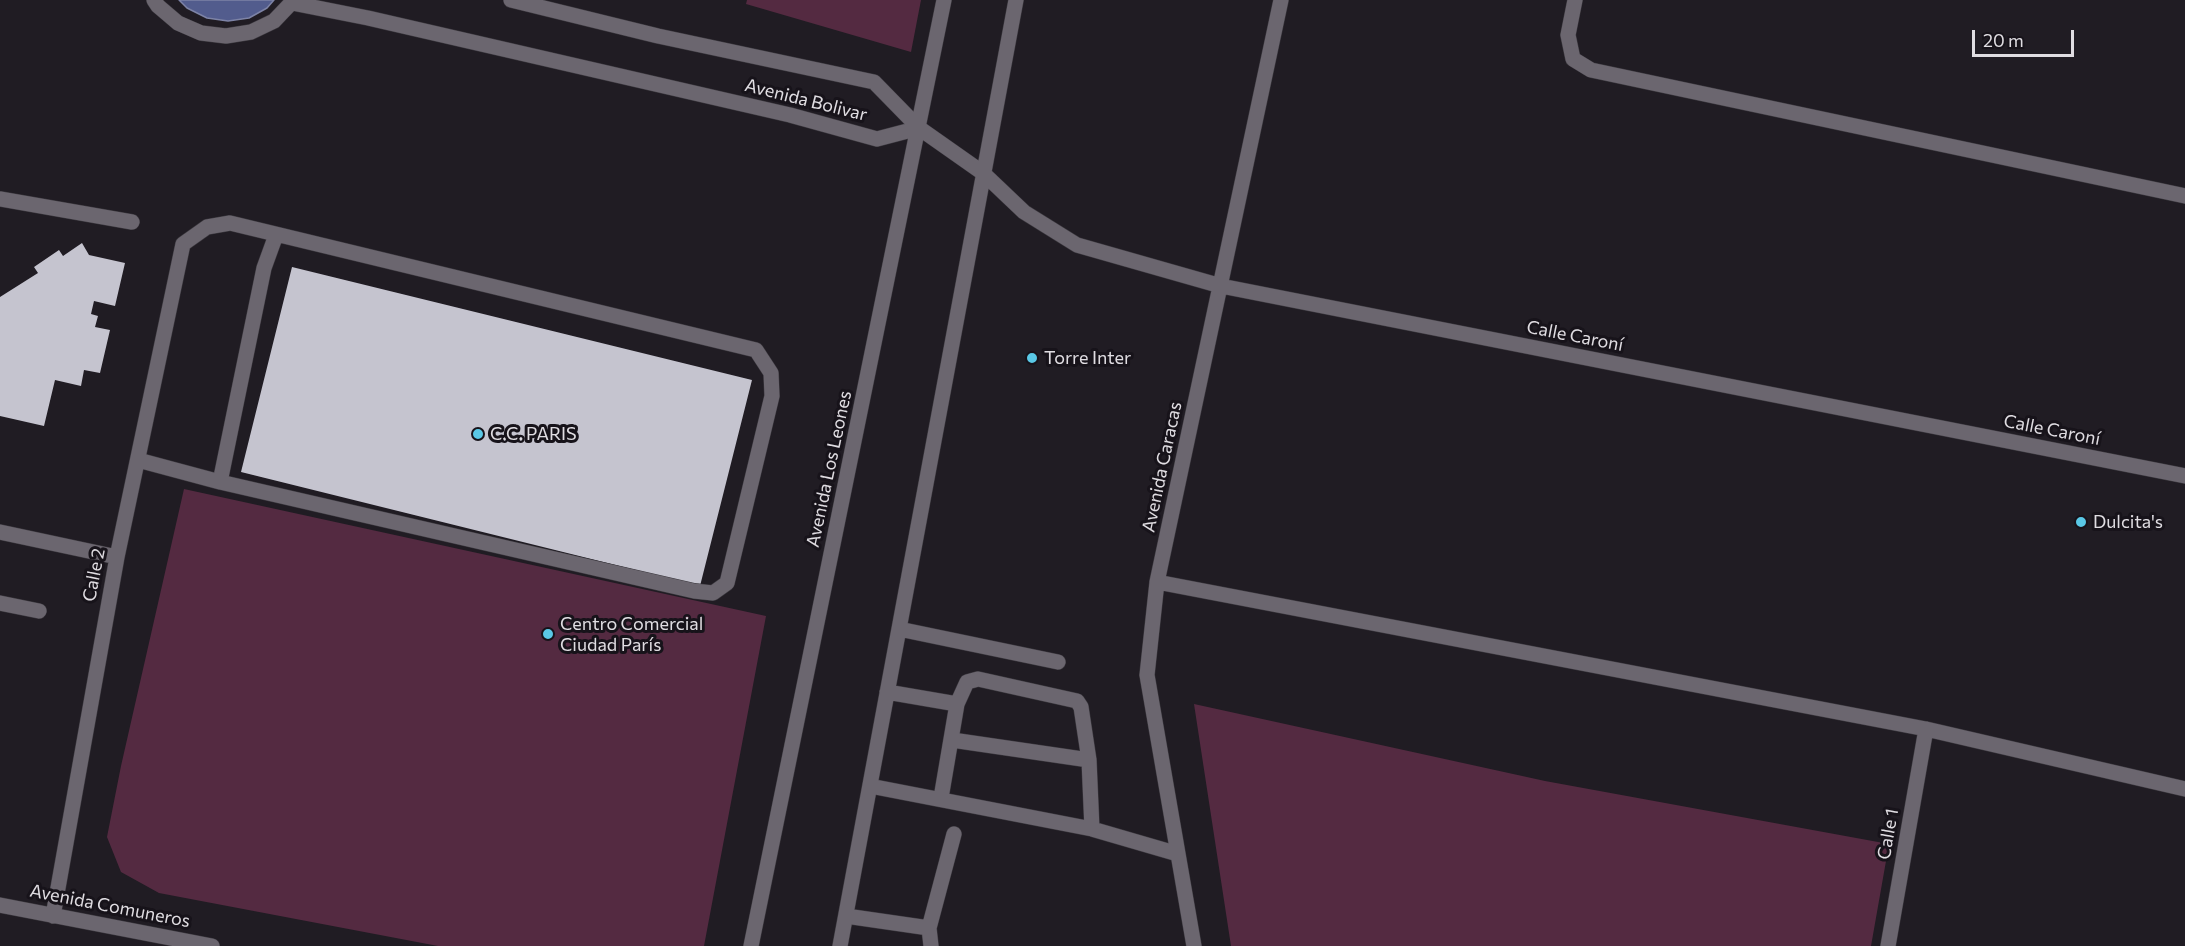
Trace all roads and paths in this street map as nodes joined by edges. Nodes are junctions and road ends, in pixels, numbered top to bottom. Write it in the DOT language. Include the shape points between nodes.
graph roads {
  1 [pos="154,0"];
  2 [pos="510,0"];
  3 [pos="944,0"];
  4 [pos="1016,0"];
  5 [pos="1281,0"];
  6 [pos="1575,0"];
  7 [pos="293,2"];
  8 [pos="919,128"];
  9 [pos="983,173"];
  10 [pos="2185,196"];
  11 [pos="0,199"];
  12 [pos="132,222"];
  13 [pos="276,235"];
  14 [pos="1221,286"];
  15 [pos="138,460"];
  16 [pos="2185,476"];
  17 [pos="220,482"];
  18 [pos="0,532"];
  19 [pos="117,556"];
  20 [pos="1157,582"];
  21 [pos="0,603"];
  22 [pos="39,610"];
  23 [pos="898,629"];
  24 [pos="1058,662"];
  25 [pos="887,692"];
  26 [pos="957,704"];
  27 [pos="1926,729"];
  28 [pos="952,740"];
  29 [pos="1089,760"];
  30 [pos="870,786"];
  31 [pos="2185,789"];
  32 [pos="941,798"];
  33 [pos="1092,829"];
  34 [pos="954,834"];
  35 [pos="1178,854"];
  36 [pos="0,904"];
  37 [pos="53,916"];
  38 [pos="846,916"];
  39 [pos="929,928"];
  40 [pos="212,946"];
  41 [pos="751,946"];
  42 [pos="840,946"];
  43 [pos="931,946"];
  44 [pos="1194,946"];
  45 [pos="1888,946"];
  1 -- 7 [label="street, Avenida Bolivar" via="178,23 201,33 226,36 251,32 274,21"];
  2 -- 8 [label="street, Avenida Bolivar" via="874,82"];
  3 -- 8 [label="street, Avenida Los Leones"];
  4 -- 9 [label="street"];
  5 -- 14 [label="street, Avenida Caracas"];
  6 -- 10 [label="street" via="1568,35 1573,59 1591,70"];
  7 -- 8 [label="street, Avenida Bolivar" via="790,115 877,139"];
  8 -- 9 [label="street, Calle Caroní"];
  8 -- 41 [label="street, Avenida Los Leones"];
  9 -- 14 [label="street, Calle Caroní" via="1024,212 1077,245"];
  9 -- 23 [label="street"];
  11 -- 12 [label="street"];
  13 -- 15 [label="street, Calle 2" via="230,223 207,227 183,244"];
  13 -- 17 [label="street" via="264,268"];
  13 -- 17 [label="street" via="756,350 771,373 772,396 727,583 713,592 694,591"];
  14 -- 16 [label="street, Calle Caroní"];
  14 -- 20 [label="street, Avenida Caracas"];
  15 -- 17 [label="street"];
  15 -- 19 [label="street, Calle 2"];
  18 -- 19 [label="street"];
  19 -- 37 [label="street, Calle 2"];
  20 -- 27 [label="street"];
  20 -- 35 [label="street, Avenida Caracas" via="1147,675"];
  21 -- 22 [label="street"];
  23 -- 24 [label="street"];
  23 -- 25 [label="street"];
  25 -- 26 [label="street"];
  25 -- 30 [label="street"];
  26 -- 28 [label="street"];
  26 -- 29 [label="street" via="967,681 978,679 1077,701"];
  27 -- 31 [label="street"];
  27 -- 45 [label="street, Calle 1"];
  28 -- 29 [label="street"];
  28 -- 32 [label="street"];
  29 -- 33 [label="street"];
  30 -- 32 [label="street"];
  30 -- 38 [label="street"];
  32 -- 33 [label="street"];
  33 -- 35 [label="street"];
  34 -- 39 [label="street"];
  35 -- 44 [label="street, Avenida Caracas"];
  36 -- 37 [label="street, Avenida Comuneros"];
  37 -- 40 [label="street, Avenida Comuneros"];
  38 -- 39 [label="street"];
  38 -- 42 [label="street"];
  39 -- 43 [label="street"];
}
